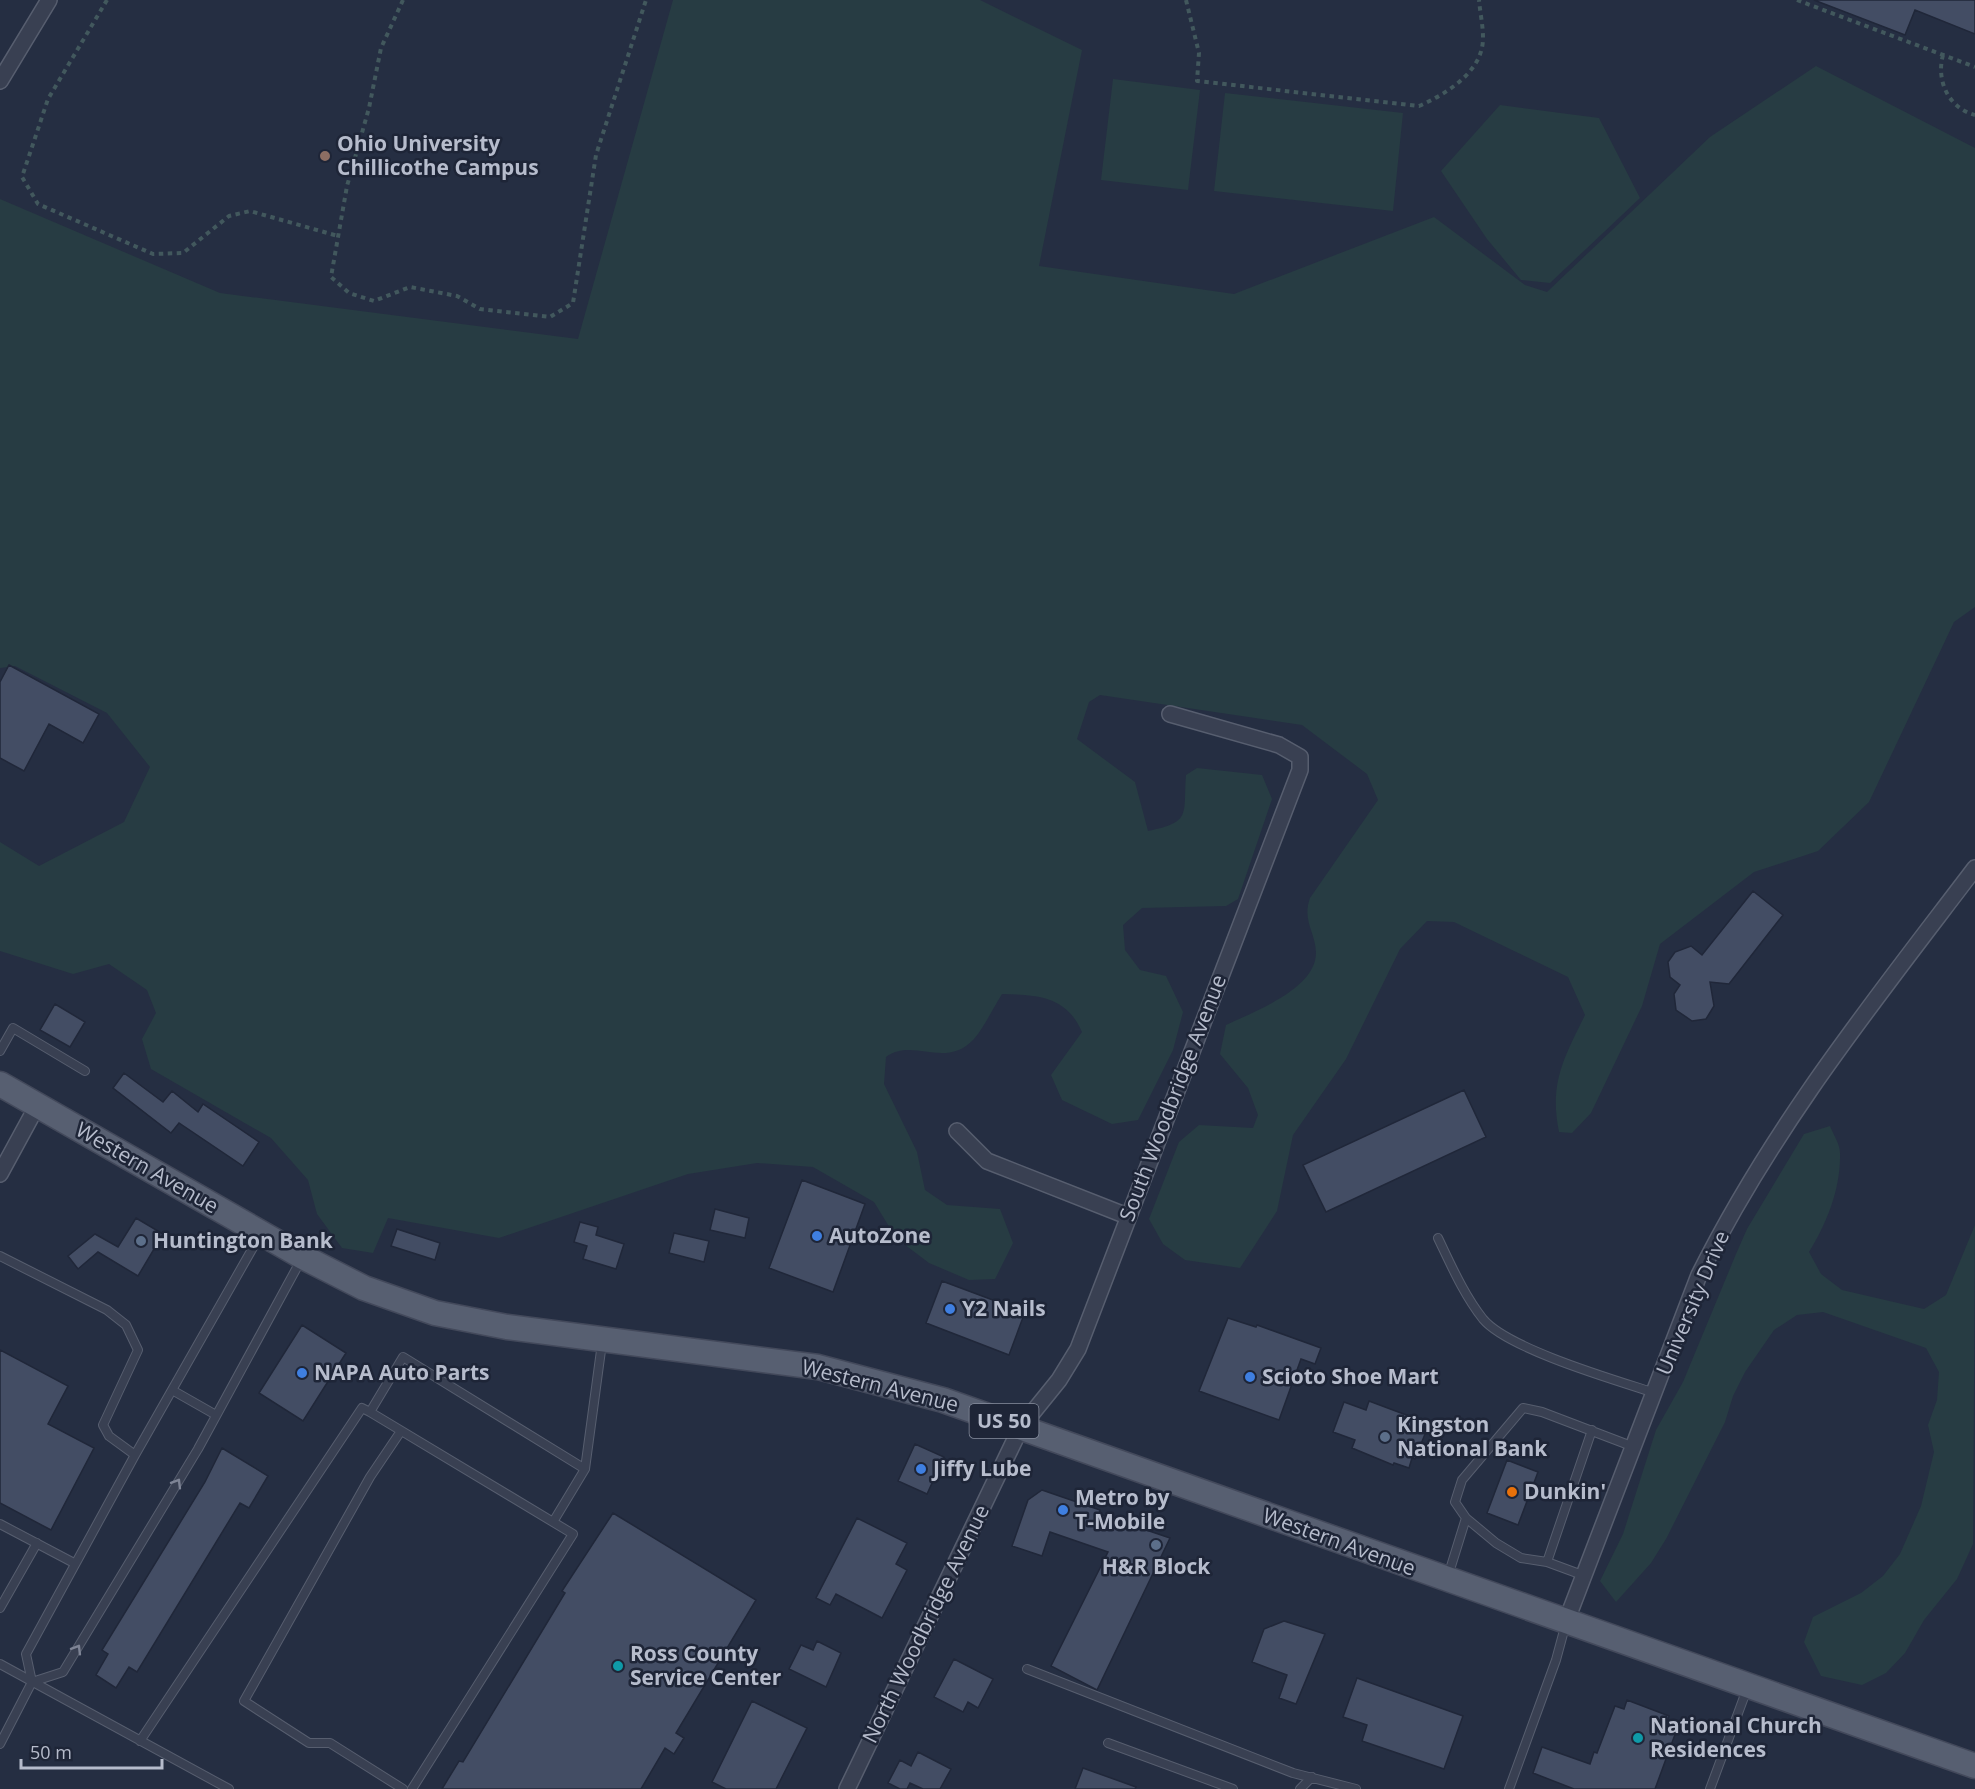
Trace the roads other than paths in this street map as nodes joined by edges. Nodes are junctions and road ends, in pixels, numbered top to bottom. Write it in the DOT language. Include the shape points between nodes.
graph roads {
  1 [pos="50,0"];
  2 [pos="0,81"];
  3 [pos="1170,714"];
  4 [pos="1975,868"];
  5 [pos="0,1051"];
  6 [pos="85,1071"];
  7 [pos="0,1084"];
  8 [pos="37,1106"];
  9 [pos="957,1131"];
  10 [pos="0,1174"];
  11 [pos="1126,1216"];
  12 [pos="261,1233"];
  13 [pos="1438,1238"];
  14 [pos="0,1256"];
  15 [pos="303,1257"];
  16 [pos="603,1339"];
  17 [pos="172,1390"];
  18 [pos="1655,1393"];
  19 [pos="370,1412"];
  20 [pos="216,1415"];
  21 [pos="1021,1427"];
  22 [pos="1592,1430"];
  23 [pos="401,1431"];
  24 [pos="1634,1447"];
  25 [pos="135,1455"];
  26 [pos="585,1469"];
  27 [pos="1466,1518"];
  28 [pos="553,1522"];
  29 [pos="0,1524"];
  30 [pos="37,1543"];
  31 [pos="1546,1562"];
  32 [pos="74,1563"];
  33 [pos="1585,1576"];
  34 [pos="1446,1580"];
  35 [pos="0,1608"];
  36 [pos="1566,1622"];
  37 [pos="0,1664"];
  38 [pos="1027,1669"];
  39 [pos="33,1682"];
  40 [pos="1747,1688"];
  41 [pos="140,1741"];
  42 [pos="1108,1743"];
  43 [pos="0,1744"];
  44 [pos="1975,1766"];
  45 [pos="1312,1777"];
  46 [pos="224,1788"];
  47 [pos="404,1789"];
  48 [pos="412,1789"];
  49 [pos="847,1789"];
  50 [pos="1233,1789"];
  51 [pos="1300,1789"];
  52 [pos="1356,1789"];
  53 [pos="1509,1789"];
  54 [pos="1710,1789"];
  1 -- 2 [label="street"];
  3 -- 11 [label="street, South Woodbridge Avenue" via="1279,745 1300,757 1300,771"];
  4 -- 18 [label="street, University Drive" via="1814,1081 1762,1161 1699,1275"];
  5 -- 6 [label="lane" via="13,1028"];
  7 -- 8 [label="main road, Western Avenue / US 50"];
  8 -- 10 [label="street"];
  8 -- 12 [label="main road, Western Avenue / US 50"];
  9 -- 11 [label="street" via="987,1161"];
  11 -- 21 [label="street, South Woodbridge Avenue" via="1078,1349"];
  12 -- 15 [label="main road, Western Avenue / US 50"];
  12 -- 17 [label="lane"];
  13 -- 18 [label="lane" via="1462,1287 1484,1320 1509,1338 1545,1355"];
  14 -- 25 [label="lane" via="107,1310 126,1324 138,1350 103,1425 109,1436"];
  15 -- 16 [label="main road, Western Avenue / US 50" via="364,1288 435,1313"];
  15 -- 20 [label="lane"];
  16 -- 21 [label="main road, Western Avenue / US 50" via="818,1367 943,1400"];
  16 -- 26 [label="lane"];
  17 -- 20 [label="lane"];
  17 -- 25 [label="lane"];
  18 -- 24 [label="street, University Drive"];
  19 -- 23 [label="lane"];
  19 -- 26 [label="lane" via="403,1357"];
  19 -- 41 [label="lane" via="362,1408"];
  39 -- 20 [label="lane, one-way" via="63,1672"];
  21 -- 34 [label="main road, Western Avenue / US 50"];
  21 -- 49 [label="street, North Woodbridge Avenue"];
  22 -- 24 [label="lane"];
  22 -- 27 [label="lane" via="1523,1408 1462,1480 1455,1502"];
  22 -- 31 [label="lane"];
  23 -- 28 [label="lane"];
  23 -- 47 [label="lane" via="370,1477 244,1701 309,1743 330,1743"];
  24 -- 33 [label="street, University Drive"];
  25 -- 32 [label="lane"];
  26 -- 28 [label="lane"];
  27 -- 31 [label="lane" via="1521,1558"];
  27 -- 34 [label="lane"];
  28 -- 48 [label="lane" via="573,1534"];
  29 -- 30 [label="lane"];
  30 -- 32 [label="lane"];
  30 -- 35 [label="lane"];
  31 -- 33 [label="lane"];
  32 -- 39 [label="lane" via="26,1654"];
  33 -- 36 [label="street, University Drive"];
  34 -- 36 [label="main road, Western Avenue / US 50"];
  36 -- 40 [label="main road, Western Avenue / US 50"];
  36 -- 53 [label="lane, University Drive"];
  37 -- 39 [label="lane"];
  38 -- 45 [label="lane"];
  39 -- 41 [label="lane"];
  39 -- 43 [label="lane"];
  40 -- 44 [label="main road, Western Avenue / US 50"];
  40 -- 54 [label="lane"];
  41 -- 46 [label="lane"];
  42 -- 50 [label="lane"];
  45 -- 51 [label="lane"];
  45 -- 52 [label="lane"];
}
